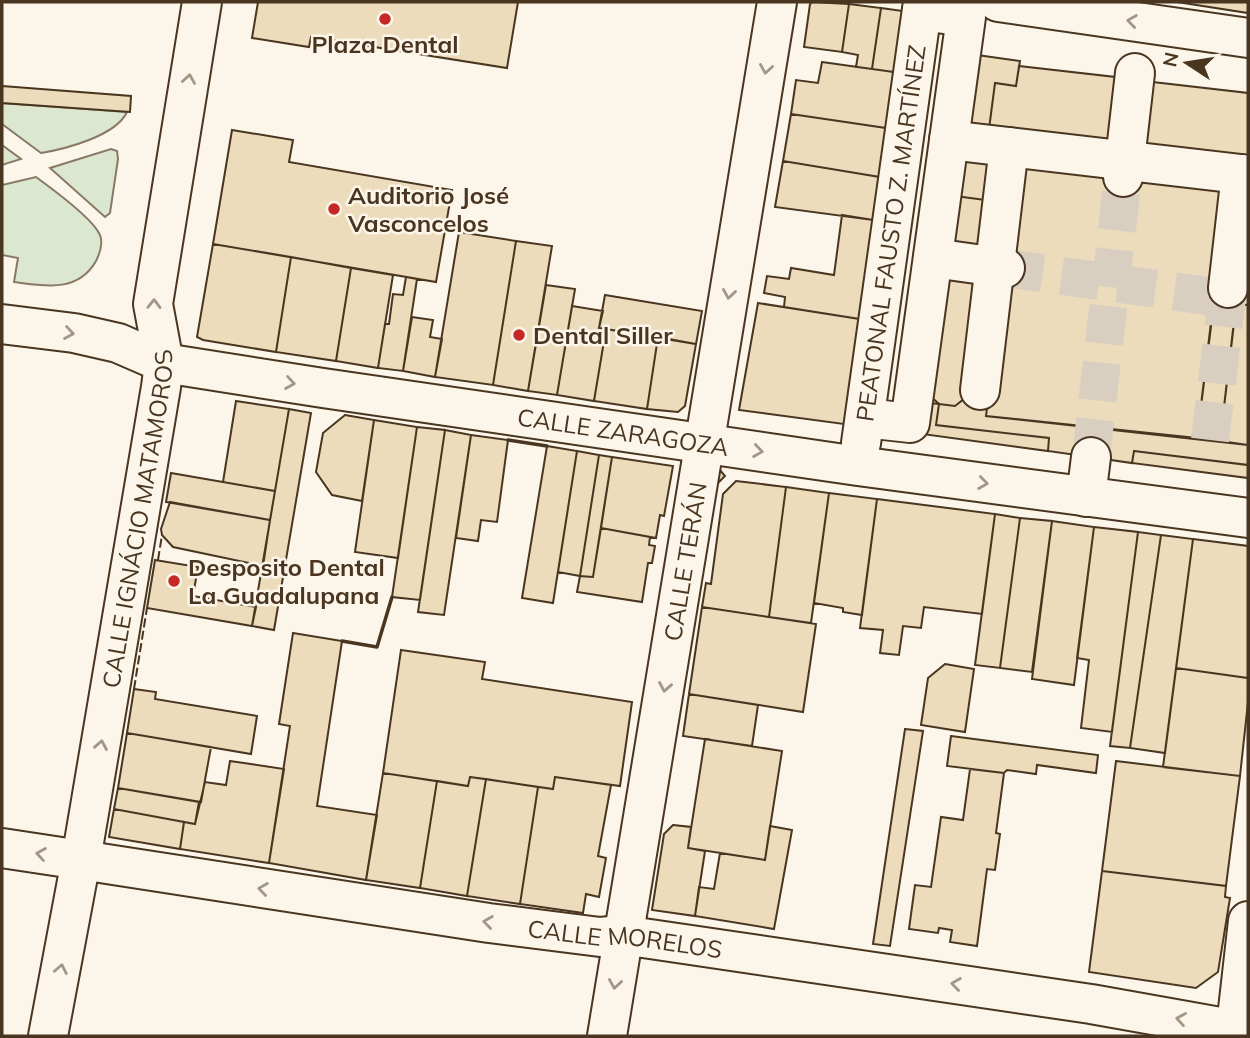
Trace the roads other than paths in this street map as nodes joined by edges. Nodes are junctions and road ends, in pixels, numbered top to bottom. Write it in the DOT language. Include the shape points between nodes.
graph roads {
  1 [pos="202,2"];
  2 [pos="777,2"];
  3 [pos="998,2"];
  4 [pos="922,6"];
  5 [pos="1248,38"];
  6 [pos="1135,74"];
  7 [pos="949,140"];
  8 [pos="1009,147"];
  9 [pos="1124,169"];
  10 [pos="1245,174"];
  11 [pos="933,258"];
  12 [pos="1000,268"];
  13 [pos="1238,297"];
  14 [pos="2,324"];
  15 [pos="164,363"];
  16 [pos="980,390"];
  17 [pos="865,418"];
  18 [pos="705,443"];
  19 [pos="1091,457"];
  20 [pos="858,466"];
  21 [pos="1086,497"];
  22 [pos="1248,518"];
  23 [pos="2,848"];
  24 [pos="81,860"];
  25 [pos="1248,921"];
  26 [pos="622,935"];
  27 [pos="1240,1032"];
  28 [pos="48,1036"];
  29 [pos="607,1036"];
  15 -- 1 [label="street, CALLE IGNÁCIO MATAMOROS, one-way" via="153,304"];
  2 -- 18 [label="street, CALLE TERÁN, one-way"];
  5 -- 3 [label="street, one-way"];
  4 -- 7 [label="street" via="967,17"];
  4 -- 17 [label="street, PEATONAL FAUSTO Z. MARTÍNEZ"];
  6 -- 9 [label="street"];
  7 -- 8 [label="street"];
  7 -- 11 [label="street"];
  8 -- 9 [label="street"];
  8 -- 12 [label="street"];
  9 -- 10 [label="street"];
  10 -- 13 [label="street"];
  11 -- 12 [label="street"];
  11 -- 17 [label="street" via="909,424"];
  12 -- 16 [label="street"];
  14 -- 15 [label="street, CALLE ZARAGOZA, one-way" via="98,338"];
  15 -- 18 [label="street, CALLE ZARAGOZA, one-way"];
  24 -- 15 [label="street, CALLE IGNÁCIO MATAMOROS, one-way"];
  17 -- 20 [label="street, PEATONAL FAUSTO Z. MARTÍNEZ"];
  18 -- 20 [label="street, CALLE ZARAGOZA, one-way"];
  18 -- 26 [label="street, CALLE TERÁN, one-way"];
  19 -- 21 [label="street"];
  20 -- 21 [label="street, CALLE ZARAGOZA, one-way"];
  21 -- 22 [label="street, CALLE ZARAGOZA"];
  24 -- 23 [label="street, CALLE MORELOS, one-way"];
  26 -- 24 [label="street, CALLE MORELOS, one-way" via="600,937 501,924"];
  28 -- 24 [label="street, CALLE IGNÁCIO MATAMOROS, one-way"];
  25 -- 27 [label="street"];
  27 -- 26 [label="street, CALLE MORELOS, one-way" via="1079,1002"];
  26 -- 29 [label="street, CALLE TERÁN, one-way"];
}
